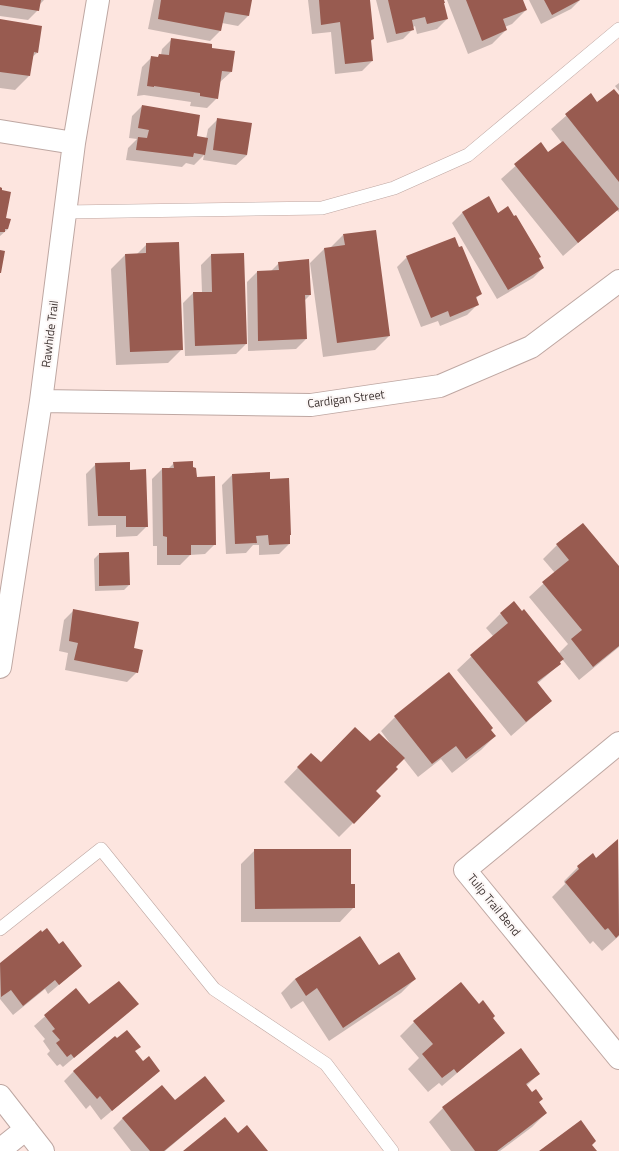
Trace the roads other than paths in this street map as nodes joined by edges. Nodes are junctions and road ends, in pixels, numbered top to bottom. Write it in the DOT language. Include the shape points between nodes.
graph roads {
  1 [pos="98,0"];
  2 [pos="619,29"];
  3 [pos="0,132"];
  4 [pos="74,143"];
  5 [pos="65,212"];
  6 [pos="619,281"];
  7 [pos="41,401"];
  8 [pos="0,668"];
  9 [pos="619,743"];
  10 [pos="0,929"];
  11 [pos="619,1058"];
  12 [pos="0,1096"];
  13 [pos="26,1129"];
  14 [pos="0,1150"];
  15 [pos="43,1151"];
  16 [pos="392,1151"];
  1 -- 4 [label="street, Rawhide Trail"];
  2 -- 5 [label="lane" via="468,155 394,188 322,208"];
  3 -- 4 [label="street"];
  4 -- 5 [label="street, Rawhide Trail"];
  5 -- 7 [label="street, Rawhide Trail"];
  6 -- 7 [label="street, Cardigan Street" via="531,347 440,386 312,405"];
  7 -- 8 [label="street, Rawhide Trail"];
  9 -- 11 [label="street, Tulip Trail Bend" via="465,870"];
  10 -- 16 [label="lane" via="101,849 214,989 326,1064"];
  12 -- 13 [label="street"];
  13 -- 14 [label="street"];
  13 -- 15 [label="street"];
}
